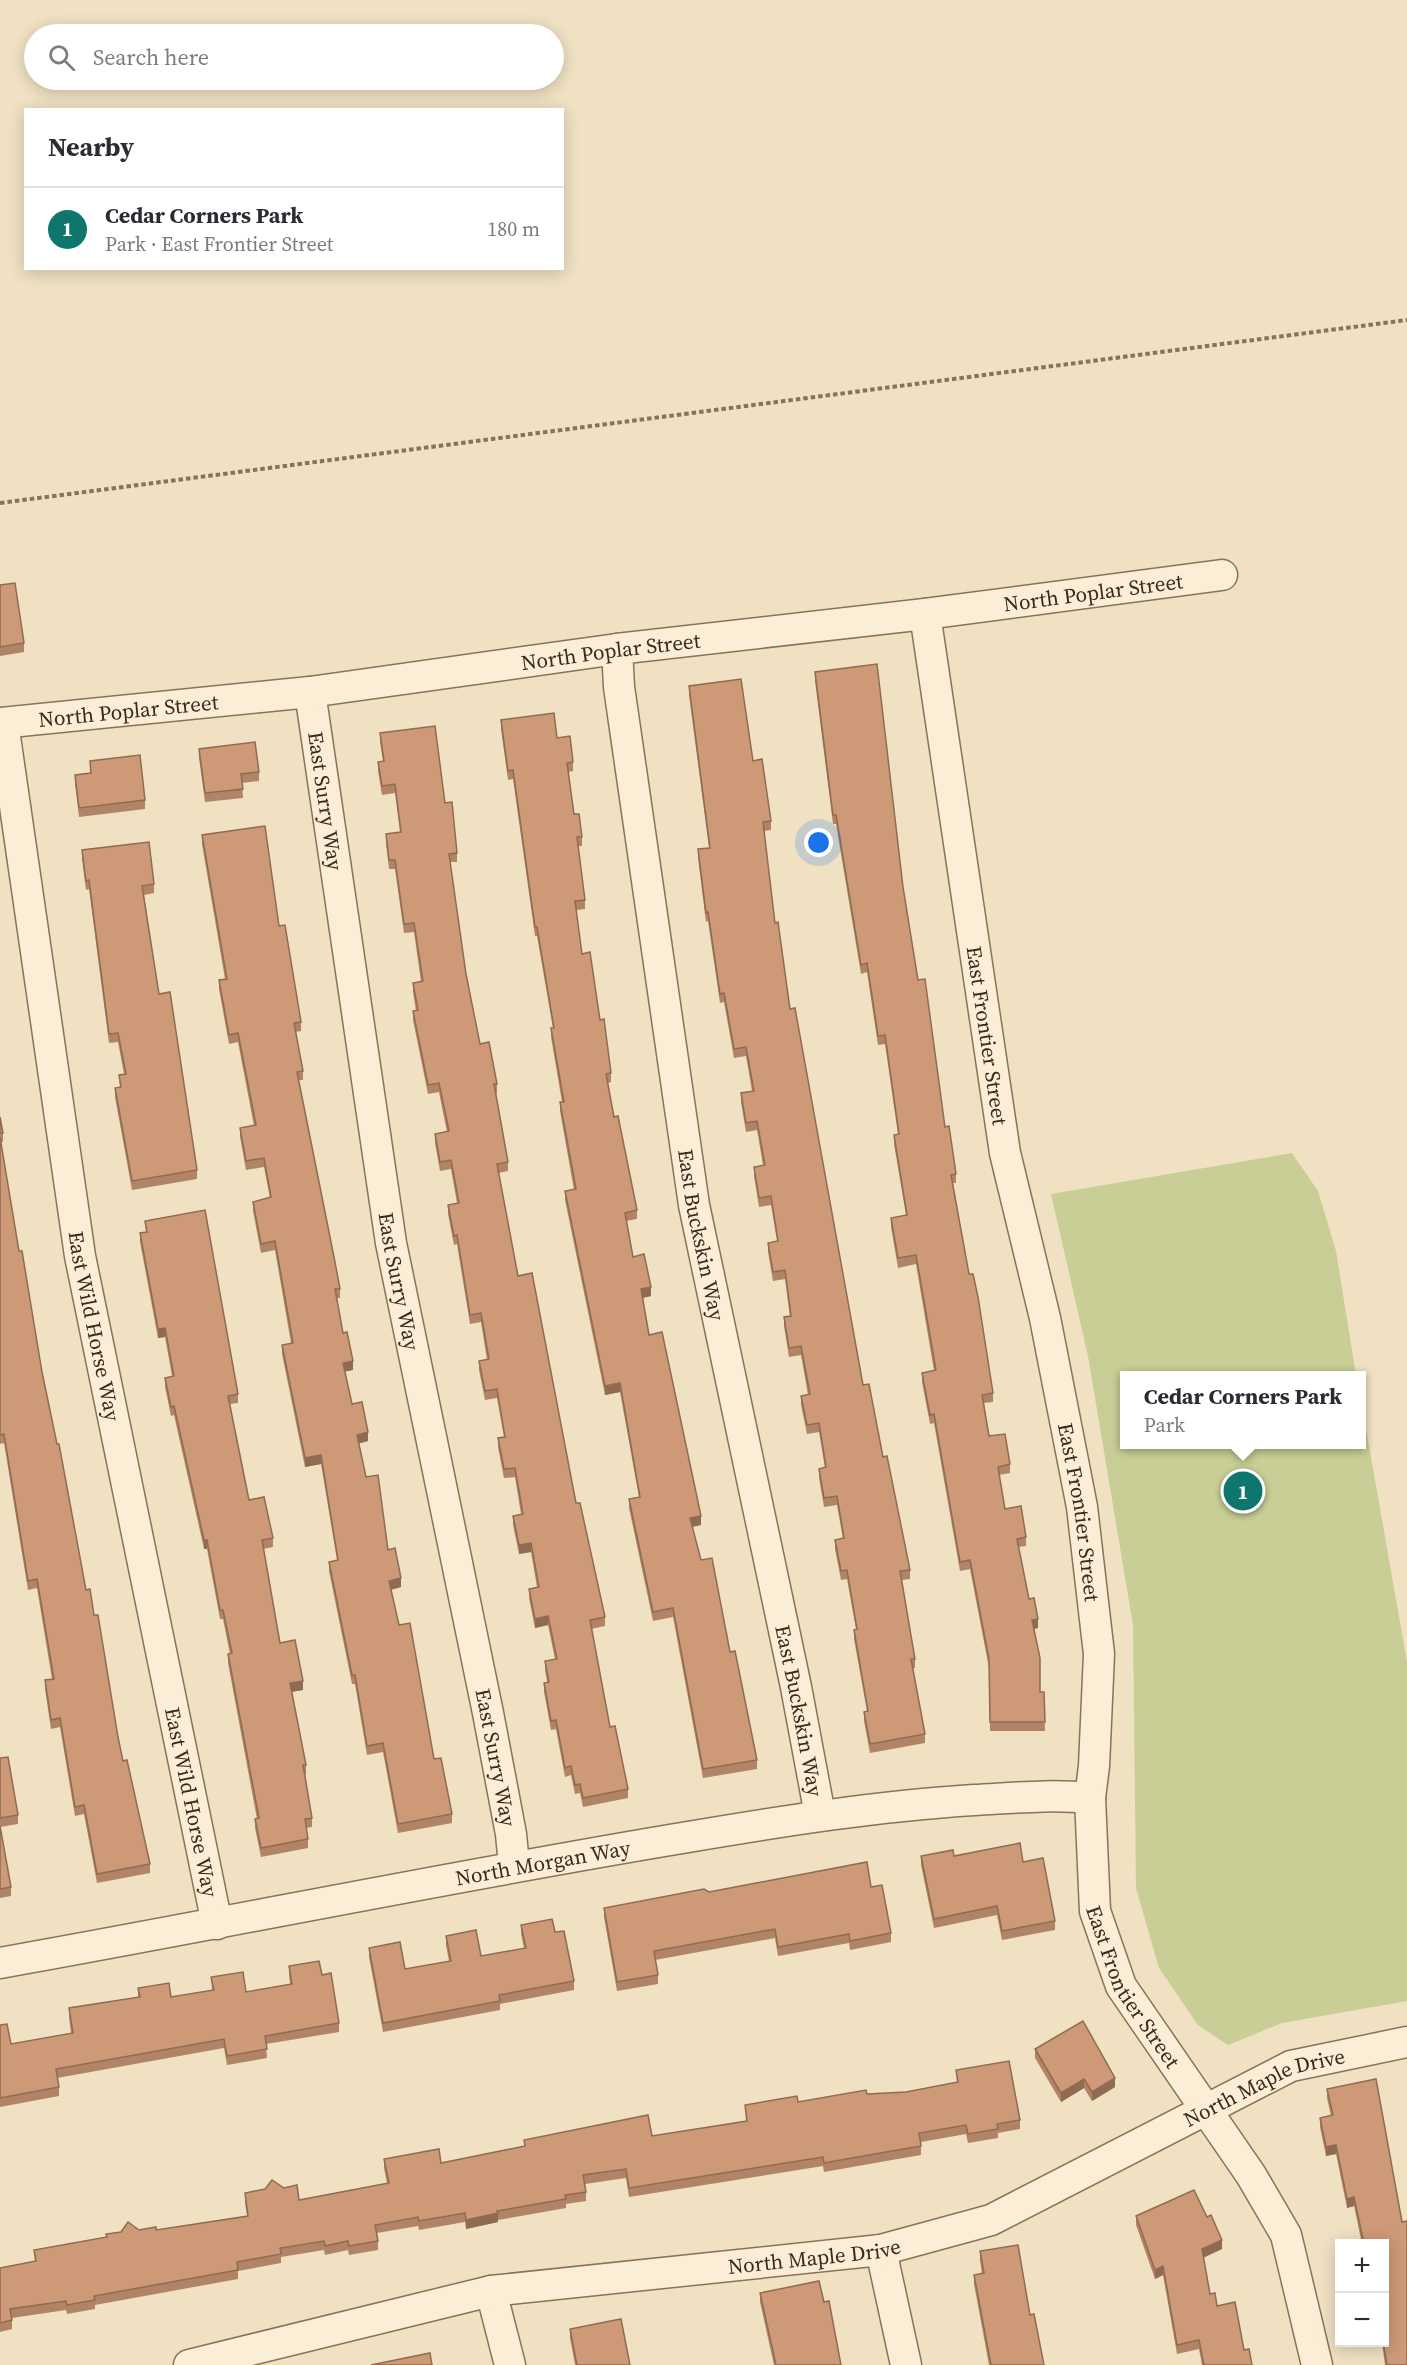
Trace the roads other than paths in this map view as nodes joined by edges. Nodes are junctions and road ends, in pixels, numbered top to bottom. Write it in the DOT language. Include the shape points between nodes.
graph roads {
  1 [pos="1222,575"];
  2 [pos="926,614"];
  3 [pos="617,649"];
  4 [pos="310,692"];
  5 [pos="1,723"];
  6 [pos="1090,1798"];
  7 [pos="820,1815"];
  8 [pos="514,1865"];
  9 [pos="217,1924"];
  10 [pos="0,1963"];
  11 [pos="1407,2042"];
  12 [pos="1206,2109"];
  13 [pos="881,2250"];
  14 [pos="491,2291"];
  15 [pos="189,2365"];
  16 [pos="510,2365"];
  17 [pos="906,2365"];
  18 [pos="1317,2365"];
  1 -- 2 [label="street, North Poplar Street"];
  2 -- 3 [label="street, North Poplar Street"];
  2 -- 6 [label="street, East Frontier Street" via="1005,1153 1045,1318 1082,1507 1099,1654"];
  3 -- 4 [label="street, North Poplar Street"];
  3 -- 7 [label="street, East Buckskin Way" via="619,687 694,1205"];
  4 -- 5 [label="street, North Poplar Street"];
  4 -- 8 [label="street, East Surry Way" via="391,1243 488,1713"];
  5 -- 9 [label="street, East Wild Horse Way" via="80,1256"];
  6 -- 7 [label="street, North Morgan Way" via="1059,1795"];
  6 -- 12 [label="street, East Frontier Street" via="1095,1911 1121,1986"];
  7 -- 8 [label="street, North Morgan Way"];
  8 -- 9 [label="street, North Morgan Way"];
  9 -- 10 [label="street, North Morgan Way"];
  11 -- 12 [label="street, North Maple Drive" via="1291,2066"];
  12 -- 13 [label="street, North Maple Drive" via="991,2220"];
  12 -- 18 [label="street, East Frontier Street" via="1286,2235"];
  13 -- 14 [label="street, North Maple Drive"];
  13 -- 17 [label="street"];
  14 -- 15 [label="street, North Maple Drive"];
  14 -- 16 [label="street"];
}
